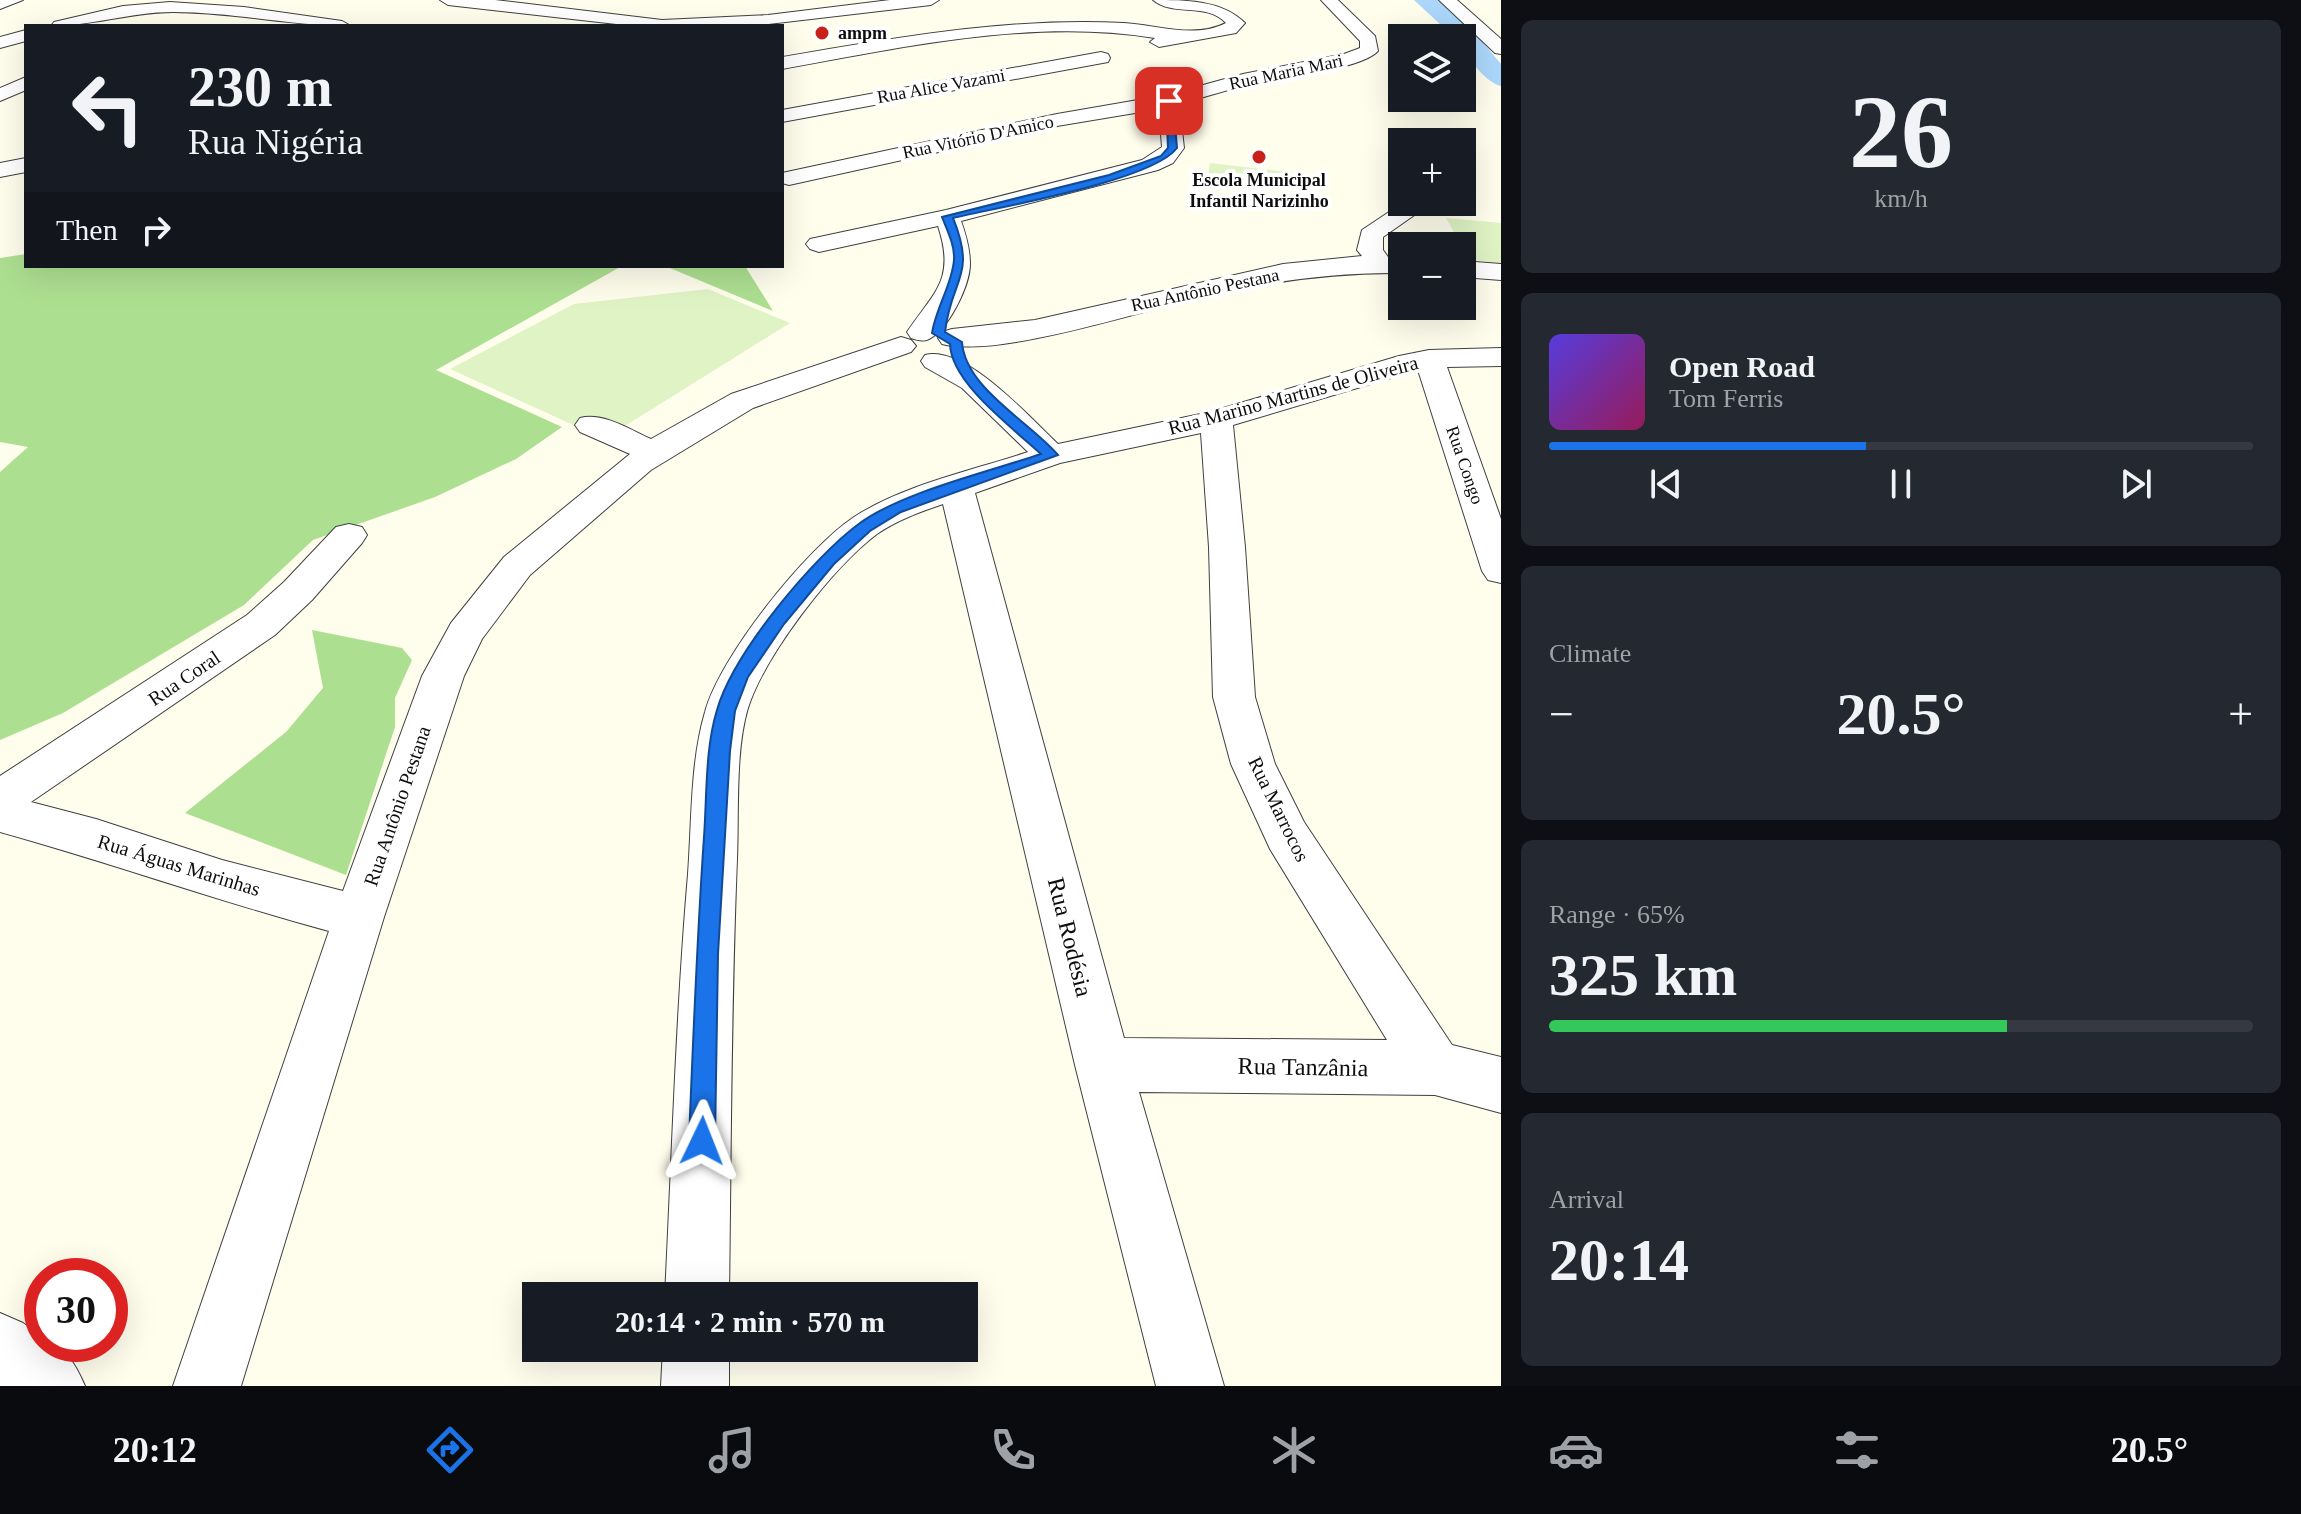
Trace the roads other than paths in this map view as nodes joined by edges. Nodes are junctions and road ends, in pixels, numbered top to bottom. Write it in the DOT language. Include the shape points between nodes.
graph roads {
  1 [pos="15,0"];
  2 [pos="448,0"];
  3 [pos="1161,0"];
  4 [pos="1329,0"];
  5 [pos="1447,0"];
  6 [pos="925,1"];
  7 [pos="0,4"];
  8 [pos="177,4"];
  9 [pos="814,18"];
  10 [pos="72,24"];
  11 [pos="183,24"];
  12 [pos="327,24"];
  13 [pos="644,24"];
  14 [pos="750,24"];
  15 [pos="752,24"];
  16 [pos="836,27"];
  17 [pos="24,36"];
  18 [pos="1186,37"];
  19 [pos="0,43"];
  20 [pos="1501,49"];
  21 [pos="1101,58"];
  22 [pos="784,63"];
  23 [pos="1087,81"];
  24 [pos="24,84"];
  25 [pos="0,95"];
  26 [pos="791,97"];
  27 [pos="1072,101"];
  28 [pos="1169,101"];
  29 [pos="808,111"];
  30 [pos="784,116"];
  31 [pos="1057,120"];
  32 [pos="24,165"];
  33 [pos="0,170"];
  34 [pos="789,178"];
  35 [pos="1396,216"];
  36 [pos="947,217"];
  37 [pos="819,244"];
  38 [pos="1388,262"];
  39 [pos="1388,264"];
  40 [pos="1476,270"];
  41 [pos="1501,272"];
  42 [pos="936,343"];
  43 [pos="1501,357"];
  44 [pos="1429,359"];
  45 [pos="1216,420"];
  46 [pos="591,425"];
  47 [pos="655,453"];
  48 [pos="1051,455"];
  49 [pos="956,486"];
  50 [pos="349,535"];
  51 [pos="1501,571"];
  52 [pos="0,800"];
  53 [pos="0,813"];
  54 [pos="359,917"];
  55 [pos="1103,1065"];
  56 [pos="1435,1068"];
  57 [pos="1501,1085"];
  58 [pos="697,1282"];
  59 [pos="0,1346"];
  60 [pos="696,1362"];
  61 [pos="51,1386"];
  62 [pos="207,1386"];
  63 [pos="695,1386"];
  64 [pos="1190,1386"];
  1 -- 7 [label="street"];
  2 -- 13 [label="street"];
  3 -- 18 [label="street, Rua Alice Vazami" via="1218,8 1236,23 1230,29"];
  4 -- 28 [label="street, Rua Maria Mari" via="1369,40 1369,51"];
  5 -- 20 [label="street"];
  6 -- 9 [label="street"];
  6 -- 14 [label="street"];
  8 -- 10 [label="street"];
  8 -- 11 [label="street"];
  8 -- 12 [label="street"];
  9 -- 15 [label="street"];
  9 -- 16 [label="street"];
  17 -- 19 [label="street"];
  18 -- 21 [label="street, Rua Alice Vazami"];
  18 -- 22 [label="street" via="1110,27 1003,32"];
  21 -- 23 [label="street"];
  21 -- 29 [label="street, Rua Alice Vazami"];
  24 -- 25 [label="street"];
  26 -- 29 [label="street"];
  27 -- 31 [label="street"];
  28 -- 31 [label="street, Rua Vitório D'Amico"];
  28 -- 36 [label="street" via="1173,148 1165,158 1112,177"];
  29 -- 30 [label="street, Rua Alice Vazami"];
  31 -- 34 [label="street, Rua Vitório D'Amico"];
  32 -- 33 [label="street"];
  35 -- 38 [label="street" via="1371,235 1370,250"];
  36 -- 37 [label="street"];
  36 -- 42 [label="street" via="960,259"];
  39 -- 42 [label="street, Rua Antônio Pestana" via="1291,271 1010,334"];
  40 -- 41 [label="street"];
  42 -- 47 [label="street, Rua Antônio Pestana" via="742,401"];
  42 -- 48 [label="street"];
  43 -- 44 [label="street, Rua Marino Martins de Oliveira"];
  44 -- 45 [label="street, Rua Marino Martins de Oliveira"];
  44 -- 51 [label="street, Rua Congo"];
  45 -- 48 [label="street, Rua Marino Martins de Oliveira"];
  45 -- 56 [label="street, Rua Marrocos" via="1234,697 1253,764 1287,835"];
  46 -- 47 [label="street"];
  47 -- 54 [label="street, Rua Antônio Pestana" via="517,566 465,633 443,676"];
  48 -- 49 [label="street, Rua Marino Martins de Oliveira"];
  49 -- 55 [label="street, Rua Rodésia"];
  49 -- 58 [label="street, Rua Marino Martins de Oliveira" via="896,508 864,527 828,560 770,631 740,676 726,711 707,954"];
  50 -- 52 [label="street, Rua Coral" via="261,625"];
  53 -- 54 [label="street, Rua Águas Marinhas"];
  54 -- 62 [label="street, Rua Antônio Pestana"];
  55 -- 56 [label="street, Rua Tanzânia"];
  55 -- 64 [label="street, Rua Rodésia"];
  56 -- 57 [label="street, Rua Tanzânia"];
  59 -- 61 [label="street"];
  60 -- 63 [label="street"];
}
